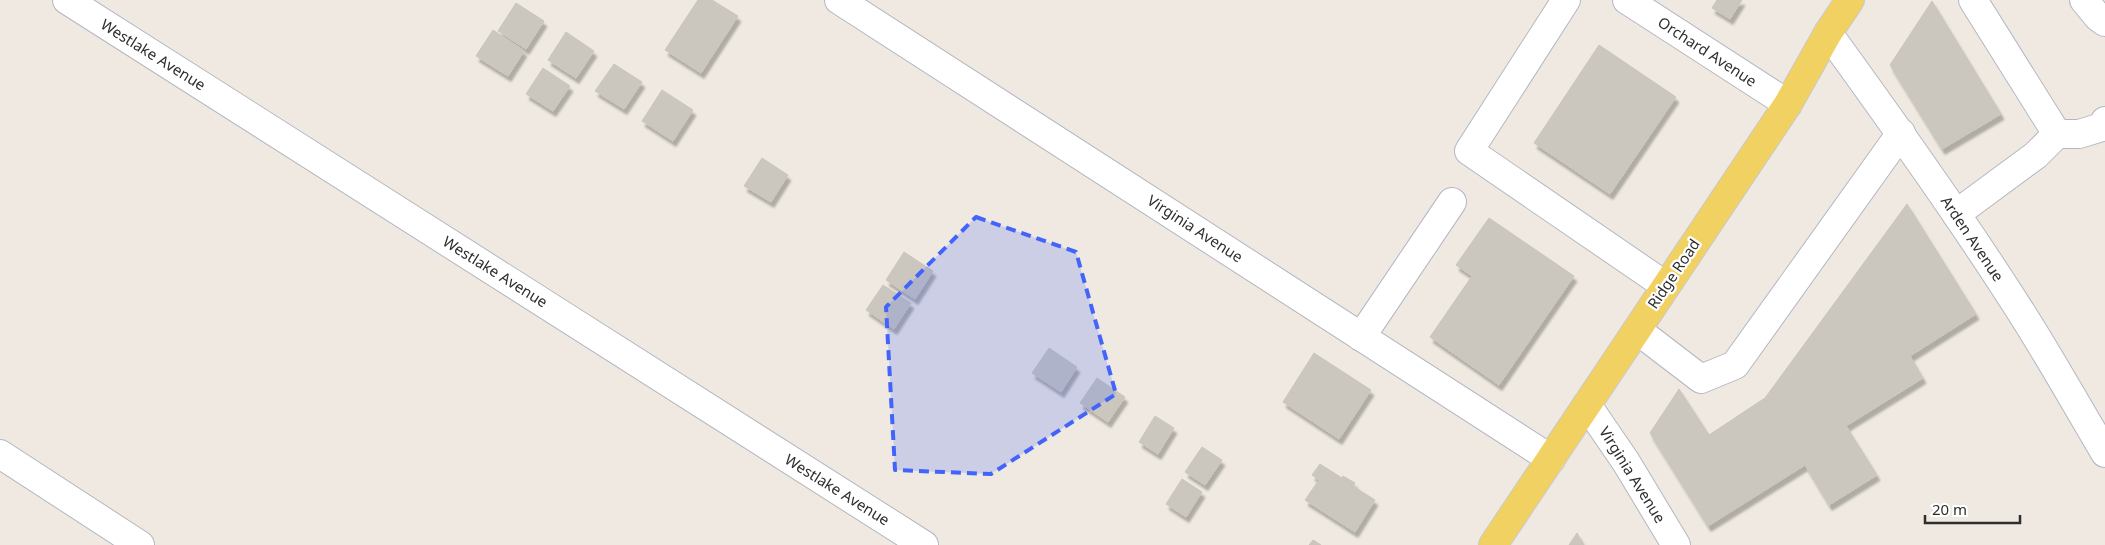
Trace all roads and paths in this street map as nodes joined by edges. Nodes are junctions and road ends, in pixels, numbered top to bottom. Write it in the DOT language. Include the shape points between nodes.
graph roads {
  1 [pos="67,0"];
  2 [pos="839,0"];
  3 [pos="1566,0"];
  4 [pos="1627,0"];
  5 [pos="1850,0"];
  6 [pos="1972,0"];
  7 [pos="2084,0"];
  8 [pos="2105,22"];
  9 [pos="1828,34"];
  10 [pos="1788,104"];
  11 [pos="2105,121"];
  12 [pos="1901,133"];
  13 [pos="2057,134"];
  14 [pos="1452,202"];
  15 [pos="1956,214"];
  16 [pos="1666,286"];
  17 [pos="1637,330"];
  18 [pos="1361,337"];
  19 [pos="1586,405"];
  20 [pos="2105,453"];
  21 [pos="0,454"];
  22 [pos="1551,459"];
  23 [pos="140,545"];
  24 [pos="924,545"];
  25 [pos="1493,545"];
  26 [pos="1676,545"];
  1 -- 24 [label="street, Westlake Avenue"];
  2 -- 18 [label="street, Virginia Avenue"];
  3 -- 16 [label="street" via="1469,151"];
  4 -- 10 [label="street, Orchard Avenue"];
  5 -- 9 [label="main road, Ridge Road"];
  6 -- 13 [label="street"];
  7 -- 8 [label="street"];
  9 -- 10 [label="main road, Ridge Road"];
  9 -- 12 [label="street, Arden Avenue"];
  10 -- 16 [label="main road, Ridge Road"];
  11 -- 13 [label="street" via="2102,127 2079,134"];
  12 -- 15 [label="street, Arden Avenue"];
  12 -- 17 [label="street" via="1735,365 1702,379"];
  13 -- 15 [label="street" via="2036,155"];
  14 -- 18 [label="street"];
  15 -- 20 [label="street, Arden Avenue" via="2026,320"];
  16 -- 17 [label="main road, Ridge Road"];
  17 -- 19 [label="main road, Ridge Road"];
  18 -- 22 [label="street, Virginia Avenue"];
  19 -- 22 [label="main road, Ridge Road"];
  19 -- 26 [label="street, Virginia Avenue" via="1626,462"];
  21 -- 23 [label="street"];
  22 -- 25 [label="main road, Ridge Road"];
}
